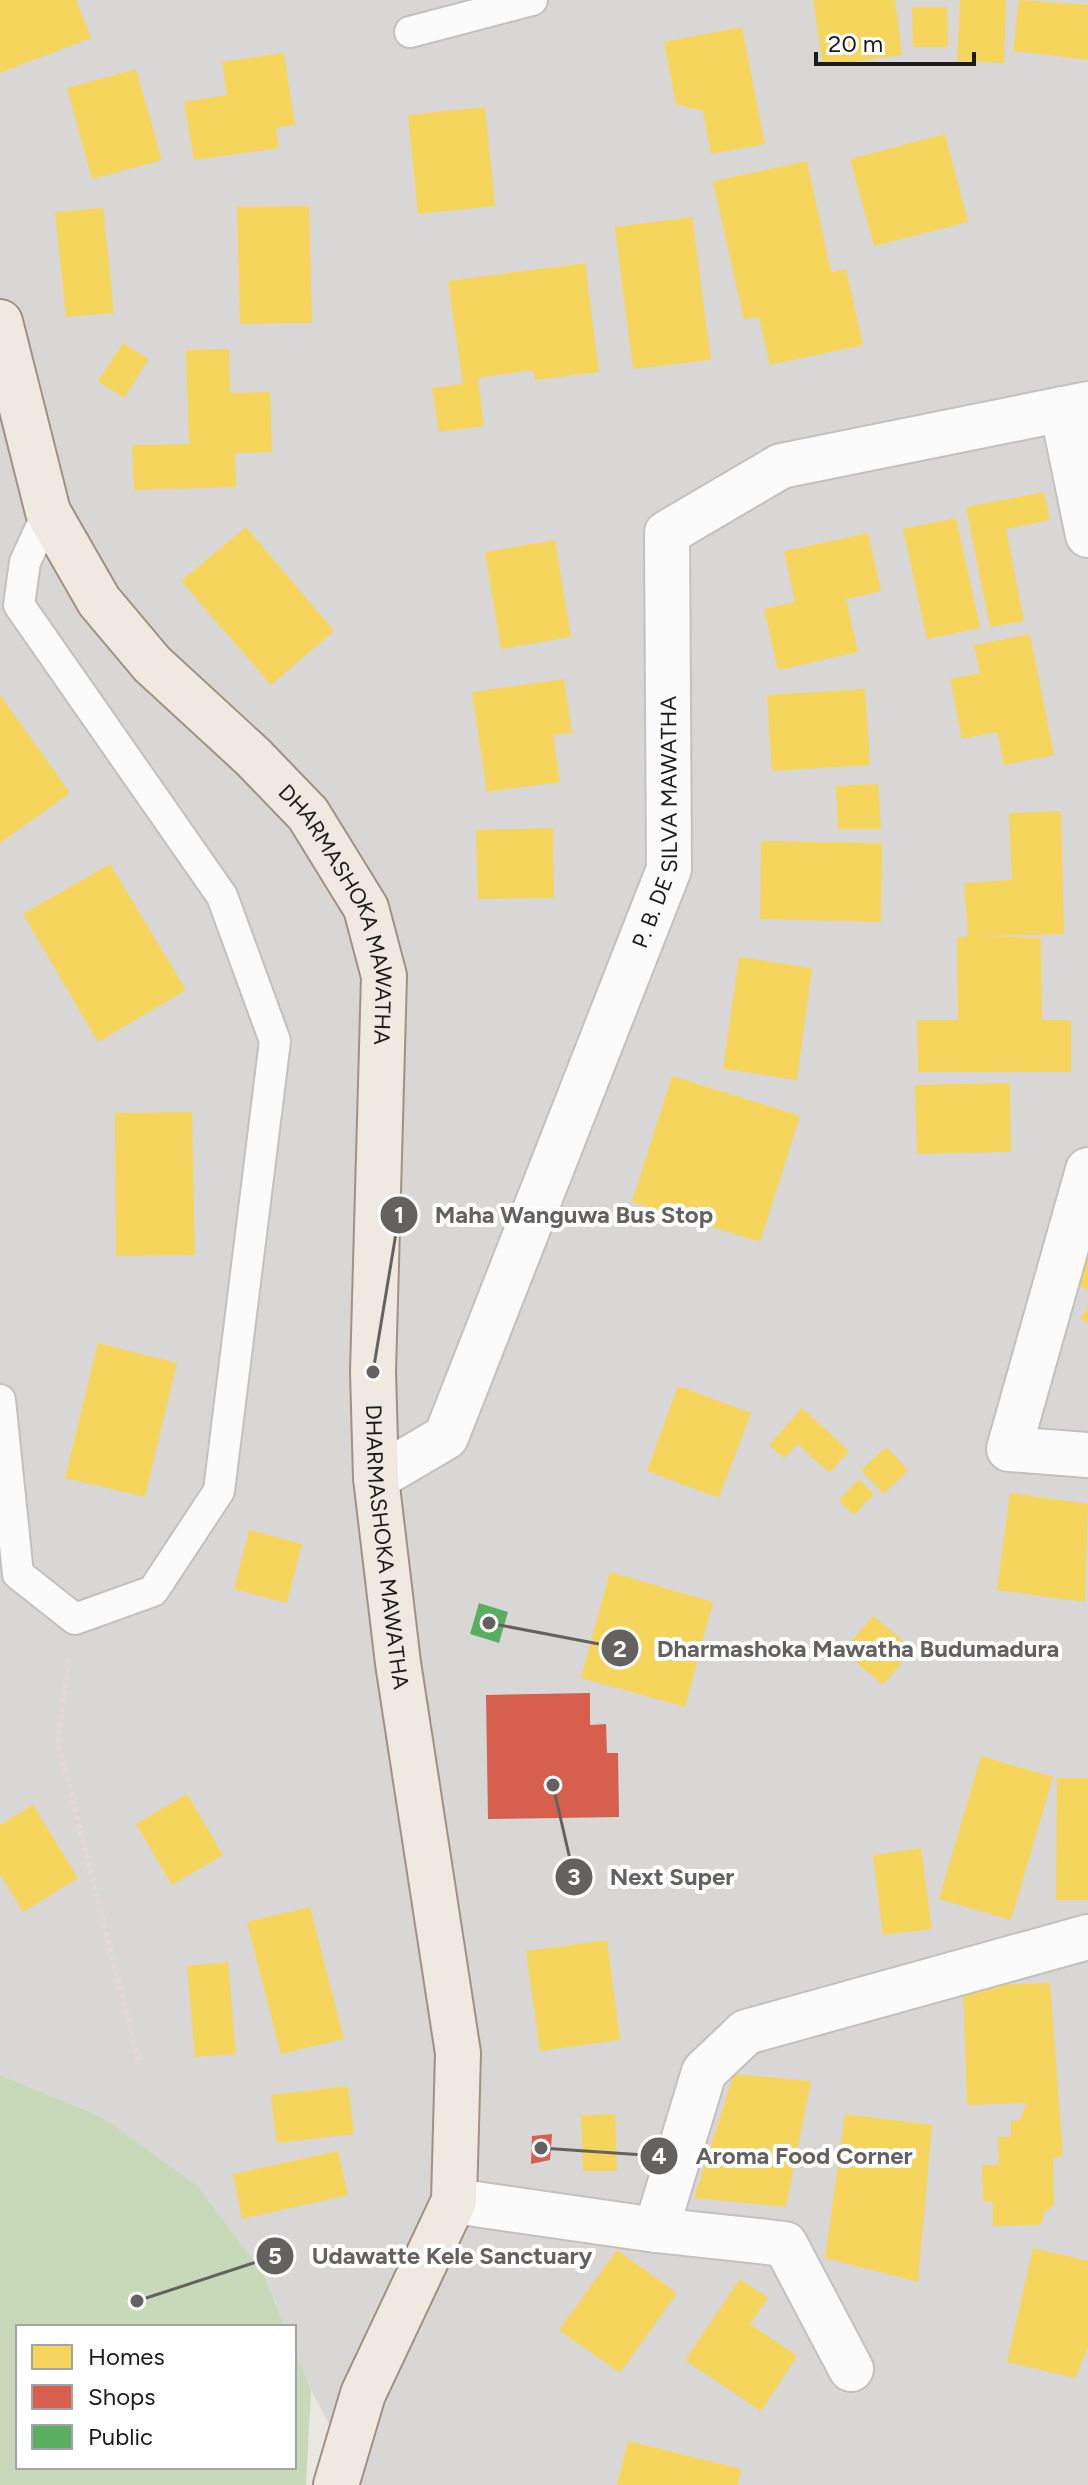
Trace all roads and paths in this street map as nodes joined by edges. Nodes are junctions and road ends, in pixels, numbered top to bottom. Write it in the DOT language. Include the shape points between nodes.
graph roads {
  1 [pos="532,0"];
  2 [pos="410,32"];
  3 [pos="0,322"];
  4 [pos="1075,406"];
  5 [pos="48,512"];
  6 [pos="1088,535"];
  7 [pos="12,560"];
  8 [pos="1088,1170"];
  9 [pos="0,1400"];
  10 [pos="1088,1455"];
  11 [pos="376,1478"];
  12 [pos="75,1619"];
  13 [pos="1088,1937"];
  14 [pos="139,2063"];
  15 [pos="454,2201"];
  16 [pos="656,2230"];
  17 [pos="851,2369"];
  18 [pos="336,2485"];
  1 -- 2 [label="lane"];
  3 -- 5 [label="main road, DHARMASHOKA MAWATHA"];
  4 -- 6 [label="street"];
  4 -- 11 [label="street, P. B. DE SILVA MAWATHA" via="781,466 667,533 669,869 446,1437"];
  5 -- 7 [label="lane"];
  5 -- 11 [label="main road, DHARMASHOKA MAWATHA" via="99,601 152,664 308,814 366,908 384,976 373,1372"];
  7 -- 12 [label="lane" via="19,605 222,896 275,1041 219,1491 153,1591"];
  8 -- 10 [label="street" via="1009,1449"];
  9 -- 12 [label="lane" via="18,1574"];
  11 -- 15 [label="main road, DHARMASHOKA MAWATHA" via="398,1663 458,2053"];
  12 -- 14 [label="path" via="58,1742"];
  13 -- 16 [label="street" via="746,2032 704,2072"];
  15 -- 16 [label="street"];
  15 -- 18 [label="main road, DHARMASHOKA MAWATHA" via="363,2394"];
  16 -- 17 [label="street" via="785,2244"];
}
